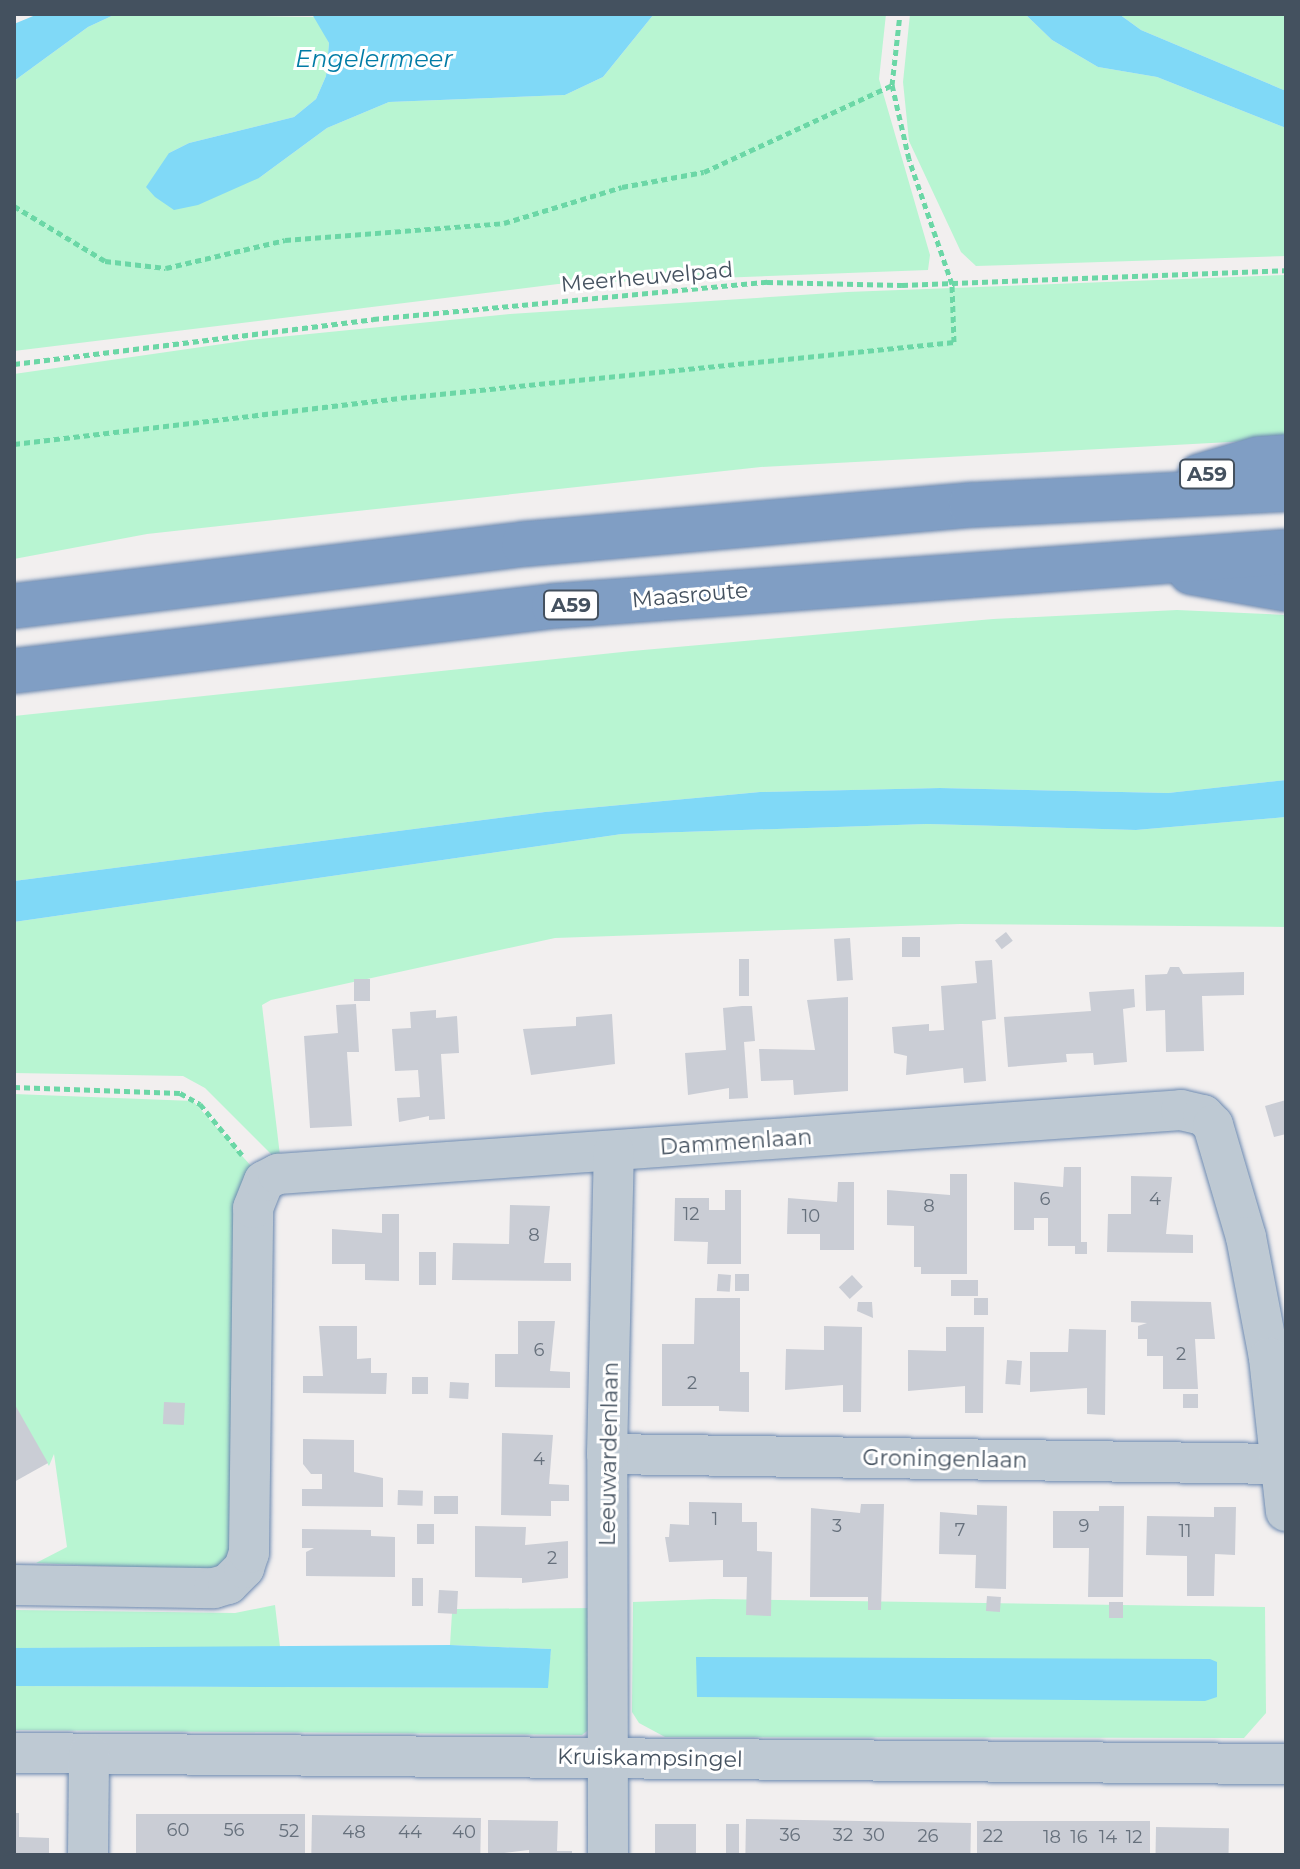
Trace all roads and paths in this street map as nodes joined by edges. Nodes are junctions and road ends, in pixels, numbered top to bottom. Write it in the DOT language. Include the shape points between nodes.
graph roads {
  1 [pos="900,14"];
  2 [pos="892,85"];
  3 [pos="14,206"];
  4 [pos="1286,270"];
  5 [pos="952,284"];
  6 [pos="14,364"];
  7 [pos="14,444"];
  8 [pos="1286,457"];
  9 [pos="1286,489"];
  10 [pos="1129,497"];
  11 [pos="1286,552"];
  12 [pos="1130,560"];
  13 [pos="1286,589"];
  14 [pos="14,606"];
  15 [pos="14,671"];
  16 [pos="14,1087"];
  17 [pos="614,1151"];
  18 [pos="264,1181"];
  19 [pos="607,1454"];
  20 [pos="1283,1464"];
  21 [pos="1286,1511"];
  22 [pos="15,1584"];
  23 [pos="14,1753"];
  24 [pos="89,1754"];
  25 [pos="609,1758"];
  26 [pos="1286,1764"];
  27 [pos="88,1855"];
  28 [pos="608,1855"];
  1 -- 2 [label="path"];
  2 -- 3 [label="path" via="704,172 622,187 504,223 285,240 166,268 105,261"];
  2 -- 5 [label="path" via="909,159"];
  4 -- 5 [label="path, Meerheuvelpad"];
  5 -- 6 [label="path, Meerheuvelpad" via="829,279 719,286 373,319"];
  5 -- 7 [label="path" via="954,342 410,397"];
  8 -- 10 [label="highway, A59" via="1258,459"];
  9 -- 10 [label="highway, A59"];
  10 -- 14 [label="highway, A59" via="971,505 524,544"];
  11 -- 12 [label="highway, A59"];
  12 -- 13 [label="highway, A59"];
  12 -- 15 [label="highway, Maasroute / A59" via="554,606"];
  16 -- 18 [label="path" via="180,1093 200,1104"];
  17 -- 18 [label="street, Dammenlaan" via="292,1171"];
  17 -- 19 [label="street, Leeuwardenlaan"];
  17 -- 20 [label="street, Dammenlaan" via="1181,1110 1203,1115 1219,1137 1246,1237"];
  18 -- 22 [label="street" via="253,1208 249,1553 236,1577 214,1588"];
  19 -- 20 [label="street, Groningenlaan"];
  19 -- 25 [label="street, Leeuwardenlaan"];
  20 -- 21 [label="street, Dammenlaan"];
  23 -- 24 [label="street, Kruiskampsingel"];
  24 -- 25 [label="street, Kruiskampsingel"];
  24 -- 27 [label="street"];
  25 -- 26 [label="street, Kruiskampsingel"];
  25 -- 28 [label="street, Leeuwardenlaan"];
}
